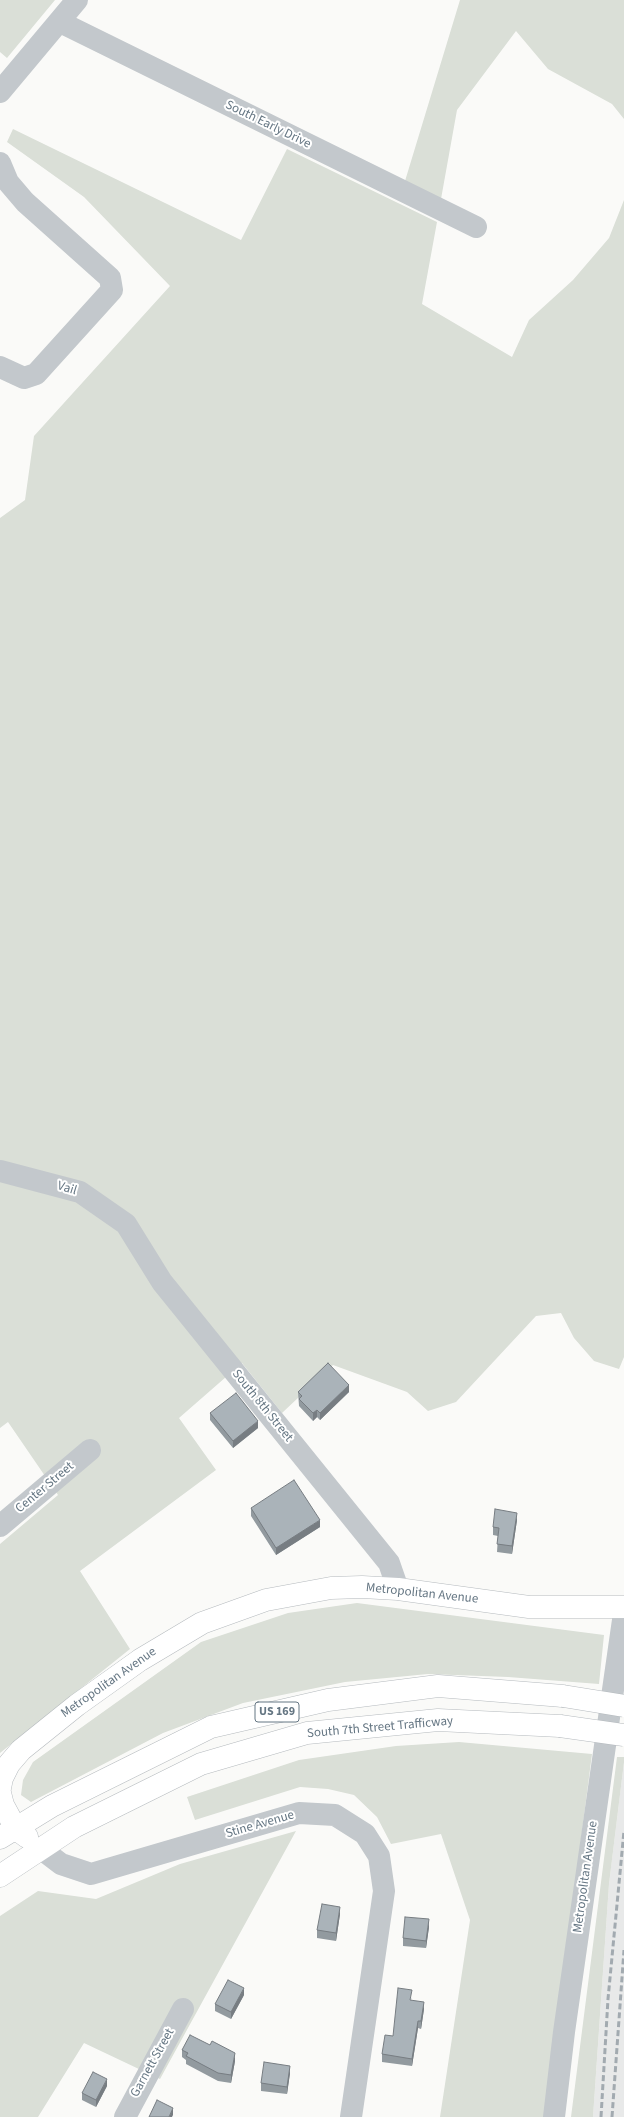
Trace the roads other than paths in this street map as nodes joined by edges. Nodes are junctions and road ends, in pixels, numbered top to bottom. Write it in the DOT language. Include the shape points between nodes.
graph roads {
  1 [pos="77,0"];
  2 [pos="60,22"];
  3 [pos="0,92"];
  4 [pos="0,163"];
  5 [pos="476,228"];
  6 [pos="0,367"];
  7 [pos="0,1171"];
  8 [pos="126,1224"];
  9 [pos="90,1450"];
  10 [pos="0,1526"];
  11 [pos="398,1589"];
  12 [pos="624,1608"];
  13 [pos="624,1613"];
  14 [pos="624,1706"];
  15 [pos="624,1735"];
  16 [pos="0,1788"];
  17 [pos="0,1793"];
  18 [pos="8,1833"];
  19 [pos="40,1848"];
  20 [pos="0,1876"];
  21 [pos="182,2009"];
  22 [pos="125,2117"];
  23 [pos="351,2117"];
  24 [pos="554,2117"];
  1 -- 2 [label="street"];
  2 -- 3 [label="street"];
  2 -- 5 [label="street, South Early Drive"];
  4 -- 6 [label="street" via="8,182 25,202 110,278 112,290 36,374 24,378"];
  7 -- 8 [label="street, Vail" via="80,1192"];
  8 -- 11 [label="street, South 8th Street" via="162,1282 389,1563"];
  9 -- 10 [label="street, Center Street"];
  11 -- 12 [label="main road, Metropolitan Avenue" via="529,1607"];
  11 -- 16 [label="main road, Metropolitan Avenue" via="362,1586 303,1592 266,1600 202,1623 140,1660 36,1736 9,1764"];
  13 -- 24 [label="street, Metropolitan Avenue"];
  14 -- 18 [label="main road, US 169, bridge" via="563,1696 438,1686 328,1700 211,1727 52,1806"];
  15 -- 19 [label="main road, South 7th Street Trafficway / US 169, bridge" via="560,1726 438,1720 307,1733 201,1764 74,1827"];
  17 -- 18 [label="main road"];
  18 -- 19 [label="main road"];
  19 -- 20 [label="main road, South 7th Street Trafficway / US 169"];
  19 -- 23 [label="street, Stine Avenue" via="61,1864 90,1874 299,1813 335,1815 365,1834 379,1856 384,1891"];
  21 -- 22 [label="street, Garnett Street"];
}
